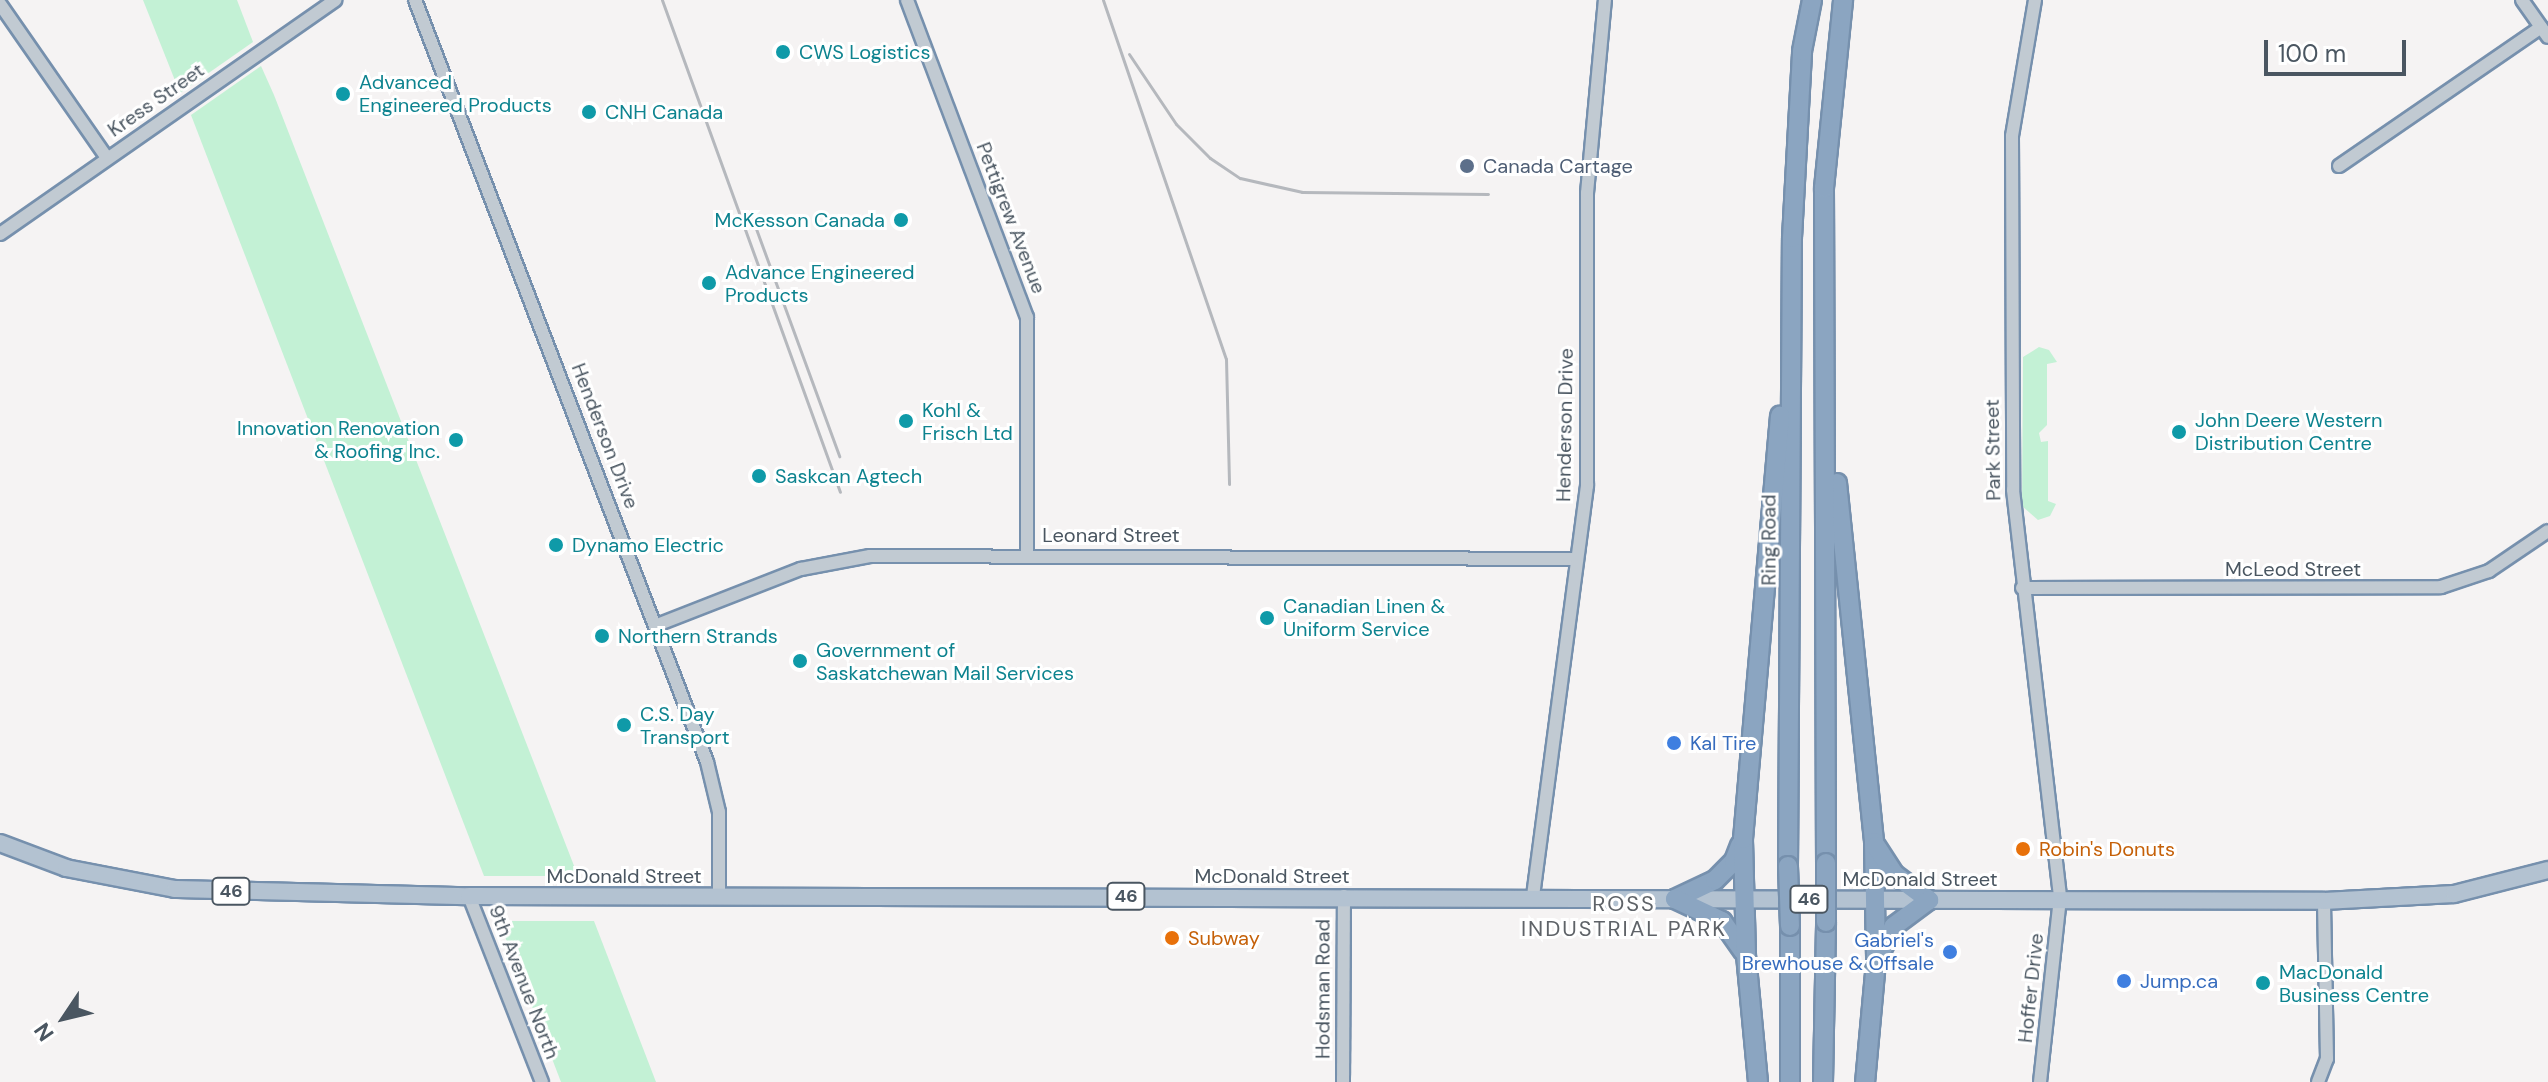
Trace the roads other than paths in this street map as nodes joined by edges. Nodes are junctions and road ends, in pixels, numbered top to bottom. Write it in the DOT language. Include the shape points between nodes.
graph roads {
  1 [pos="335,0"];
  2 [pos="415,0"];
  3 [pos="907,0"];
  4 [pos="1605,0"];
  5 [pos="1812,0"];
  6 [pos="1843,0"];
  7 [pos="2035,0"];
  8 [pos="2522,0"];
  9 [pos="0,4"];
  10 [pos="2544,32"];
  11 [pos="107,158"];
  12 [pos="2339,166"];
  13 [pos="0,234"];
  14 [pos="1792,238"];
  15 [pos="1826,356"];
  16 [pos="2548,531"];
  17 [pos="1027,555"];
  18 [pos="1577,559"];
  19 [pos="2022,588"];
  20 [pos="657,625"];
  21 [pos="1743,839"];
  22 [pos="1874,842"];
  23 [pos="0,843"];
  24 [pos="2548,870"];
  25 [pos="469,896"];
  26 [pos="719,896"];
  27 [pos="1344,896"];
  28 [pos="1533,896"];
  29 [pos="1742,898"];
  30 [pos="2060,898"];
  31 [pos="1675,899"];
  32 [pos="1875,900"];
  33 [pos="1929,900"];
  34 [pos="2324,901"];
  35 [pos="1746,955"];
  36 [pos="1876,962"];
  37 [pos="542,1082"];
  38 [pos="1343,1082"];
  39 [pos="1758,1082"];
  40 [pos="1790,1082"];
  41 [pos="1823,1082"];
  42 [pos="1865,1082"];
  43 [pos="2040,1082"];
  44 [pos="2318,1082"];
  1 -- 11 [label="street, Kress Street"];
  2 -- 20 [label="street, Henderson Drive"];
  3 -- 17 [label="street, Pettigrew Avenue" via="1027,317"];
  4 -- 18 [label="street, Henderson Drive" via="1587,193 1587,486"];
  5 -- 14 [label="highway, Ring Road" via="1802,51"];
  6 -- 15 [label="highway" via="1824,188"];
  7 -- 19 [label="street, Park Street" via="2012,136 2013,490"];
  8 -- 10 [label="street"];
  9 -- 11 [label="street"];
  10 -- 12 [label="street"];
  11 -- 13 [label="street, Kress Street"];
  14 -- 21 [label="highway"];
  14 -- 40 [label="highway, Ring Road, bridge"];
  15 -- 22 [label="highway"];
  15 -- 41 [label="highway, bridge"];
  16 -- 19 [label="street, McLeod Street" via="2489,571 2441,587"];
  17 -- 18 [label="street, Leonard Street"];
  17 -- 20 [label="street, Leonard Street" via="838,560 801,569"];
  18 -- 28 [label="street, Henderson Drive"];
  19 -- 30 [label="street, Park Street"];
  20 -- 26 [label="street, Henderson Drive" via="719,812"];
  21 -- 29 [label="highway"];
  21 -- 31 [label="highway" via="1726,871 1703,889"];
  22 -- 32 [label="highway"];
  22 -- 33 [label="highway" via="1894,874"];
  23 -- 25 [label="main road, McDonald Street / 46" via="66,868 175,889"];
  24 -- 34 [label="main road, McDonald Street" via="2454,894"];
  25 -- 26 [label="main road, McDonald Street / 46"];
  25 -- 37 [label="street, 9th Avenue North"];
  26 -- 27 [label="main road, McDonald Street / 46"];
  27 -- 28 [label="main road, McDonald Street / 46"];
  27 -- 38 [label="street, Hodsman Road"];
  28 -- 31 [label="main road, McDonald Street / 46"];
  29 -- 31 [label="main road, McDonald Street / 46"];
  29 -- 32 [label="main road, McDonald Street / 46"];
  29 -- 35 [label="highway"];
  30 -- 33 [label="main road, McDonald Street"];
  30 -- 34 [label="main road, McDonald Street"];
  30 -- 43 [label="street, Hoffer Drive"];
  31 -- 35 [label="highway" via="1722,921"];
  32 -- 33 [label="main road, McDonald Street"];
  32 -- 36 [label="highway"];
  33 -- 36 [label="highway" via="1894,926"];
  34 -- 44 [label="street" via="2327,1059"];
  35 -- 39 [label="highway"];
  36 -- 42 [label="highway"];
}
